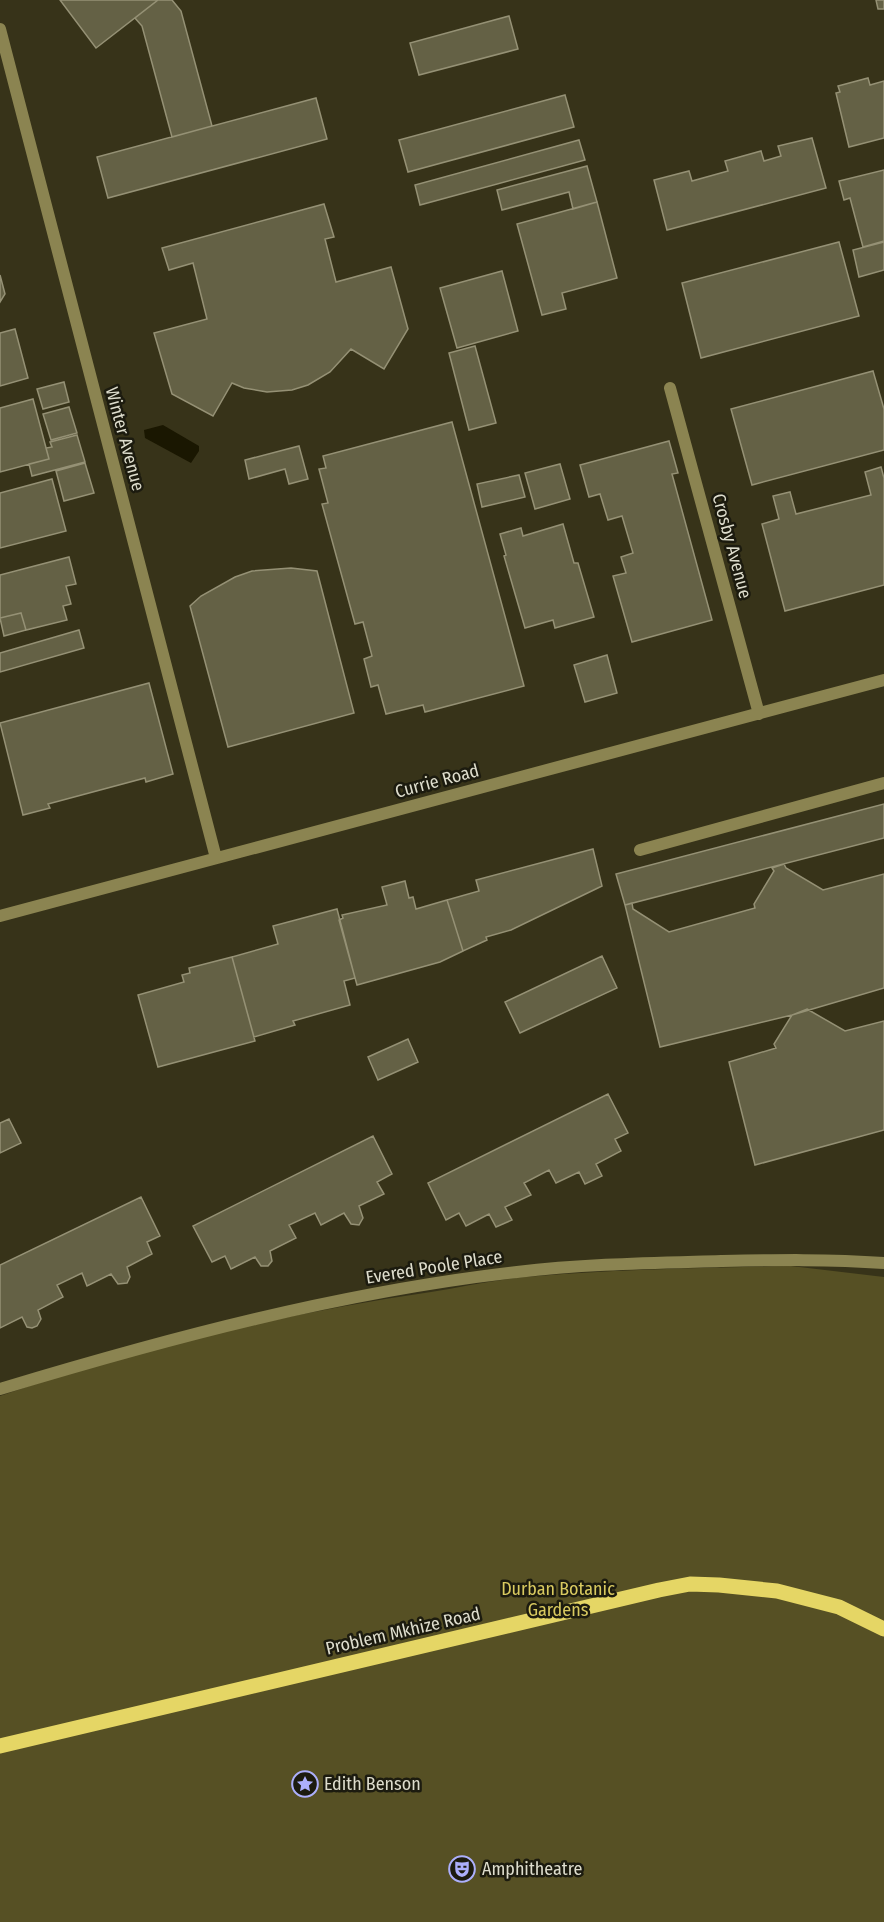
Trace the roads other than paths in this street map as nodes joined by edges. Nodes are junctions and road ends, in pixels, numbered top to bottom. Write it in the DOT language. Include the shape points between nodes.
graph roads {
  1 [pos="0,29"];
  2 [pos="670,388"];
  3 [pos="884,680"];
  4 [pos="759,714"];
  5 [pos="884,783"];
  6 [pos="640,850"];
  7 [pos="216,858"];
  8 [pos="0,916"];
  9 [pos="884,1263"];
  10 [pos="0,1389"];
  11 [pos="884,1629"];
  12 [pos="0,1746"];
  1 -- 7 [label="street, Winter Avenue"];
  2 -- 4 [label="street, Crosby Avenue"];
  3 -- 4 [label="street, Currie Road"];
  4 -- 7 [label="street, Currie Road"];
  5 -- 6 [label="street"];
  7 -- 8 [label="street, Currie Road"];
  9 -- 10 [label="street, Evered Poole Place" via="835,1259 666,1262 518,1272 298,1309"];
  11 -- 12 [label="main road, Problem Mkhize Road" via="839,1607 777,1591 690,1584"];
}
